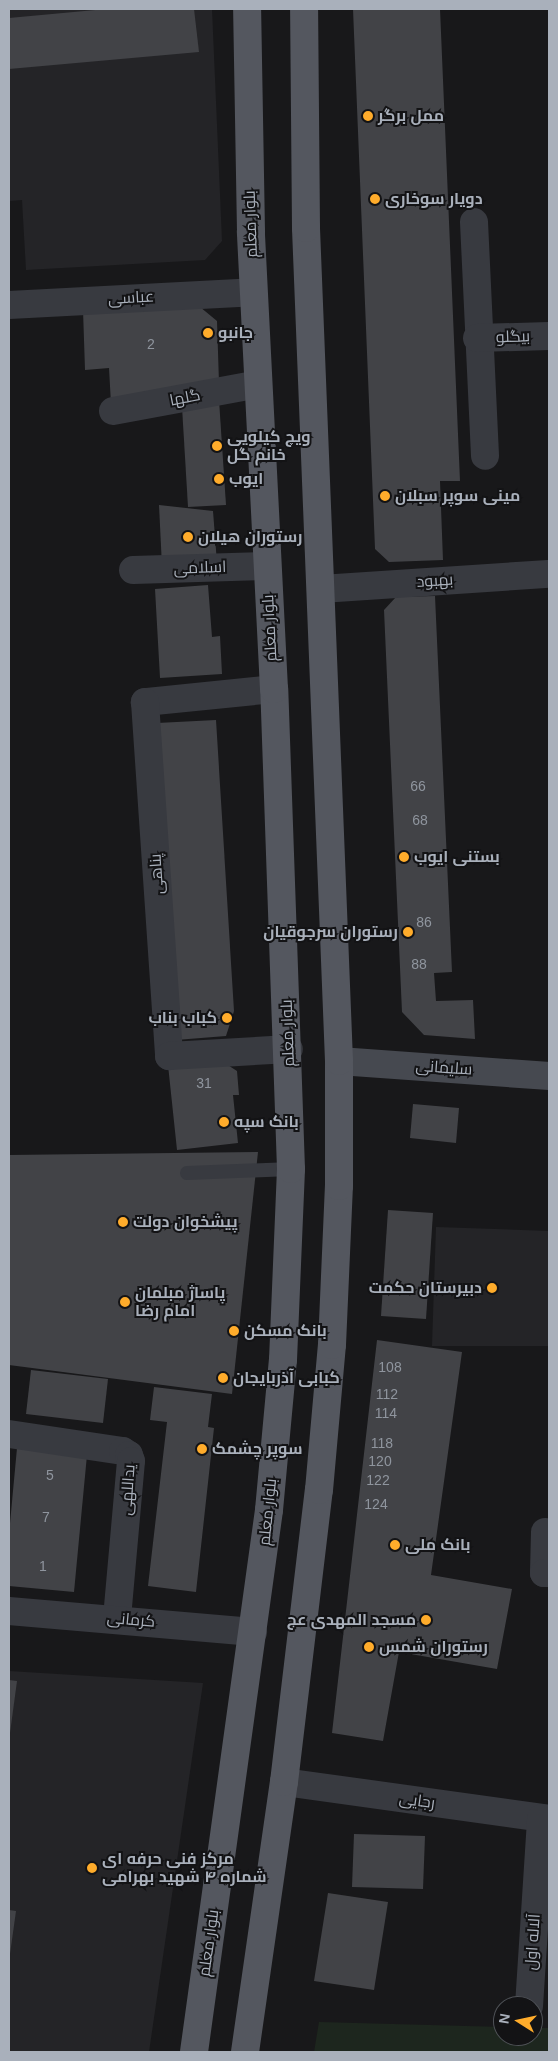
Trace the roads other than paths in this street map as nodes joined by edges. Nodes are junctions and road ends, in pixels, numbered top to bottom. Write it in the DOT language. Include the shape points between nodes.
graph roads {
  1 [pos="247,9"];
  2 [pos="304,9"];
  3 [pos="474,222"];
  4 [pos="254,292"];
  5 [pos="9,305"];
  6 [pos="549,336"];
  7 [pos="477,338"];
  8 [pos="258,384"];
  9 [pos="113,412"];
  10 [pos="485,456"];
  11 [pos="266,566"];
  12 [pos="133,570"];
  13 [pos="549,574"];
  14 [pos="321,588"];
  15 [pos="274,689"];
  16 [pos="289,1049"];
  17 [pos="339,1061"];
  18 [pos="549,1076"];
  19 [pos="291,1169"];
  20 [pos="188,1173"];
  21 [pos="9,1434"];
  22 [pos="545,1532"];
  23 [pos="549,1573"];
  24 [pos="9,1611"];
  25 [pos="117,1618"];
  26 [pos="252,1632"];
  27 [pos="284,1782"];
  28 [pos="545,1818"];
  29 [pos="530,1996"];
  30 [pos="194,2052"];
  31 [pos="245,2052"];
  1 -- 4 [label="main road, بلوار معلم"];
  2 -- 14 [label="main road" via="306,228"];
  3 -- 7 [label="street"];
  4 -- 5 [label="street, عباسی"];
  4 -- 8 [label="main road, بلوار معلم"];
  6 -- 7 [label="street, بیگلو"];
  7 -- 10 [label="street"];
  8 -- 9 [label="street, گلها"];
  8 -- 11 [label="main road, بلوار معلم"];
  11 -- 12 [label="street, اسلامی"];
  11 -- 15 [label="main road, بلوار معلم"];
  13 -- 14 [label="street, بهبود"];
  14 -- 17 [label="main road"];
  15 -- 16 [label="main road, بلوار معلم"];
  15 -- 16 [label="street, پناهی" via="145,702 169,1056"];
  16 -- 19 [label="main road, بلوار معلم"];
  17 -- 18 [label="main road, سلیمانی"];
  17 -- 27 [label="main road" via="339,1186 332,1345 319,1490"];
  19 -- 20 [label="lane"];
  19 -- 26 [label="main road, بلوار معلم" via="283,1360 269,1510"];
  21 -- 25 [label="street, یداللهی" via="124,1451 129,1455 132,1461"];
  22 -- 23 [label="street" via="544,1572"];
  24 -- 25 [label="street, کرمانی"];
  25 -- 26 [label="street, کرمانی"];
  26 -- 30 [label="main road, بلوار معلم"];
  27 -- 28 [label="street, رجایی"];
  27 -- 31 [label="main road"];
  28 -- 29 [label="street, آلاله اول"];
}
